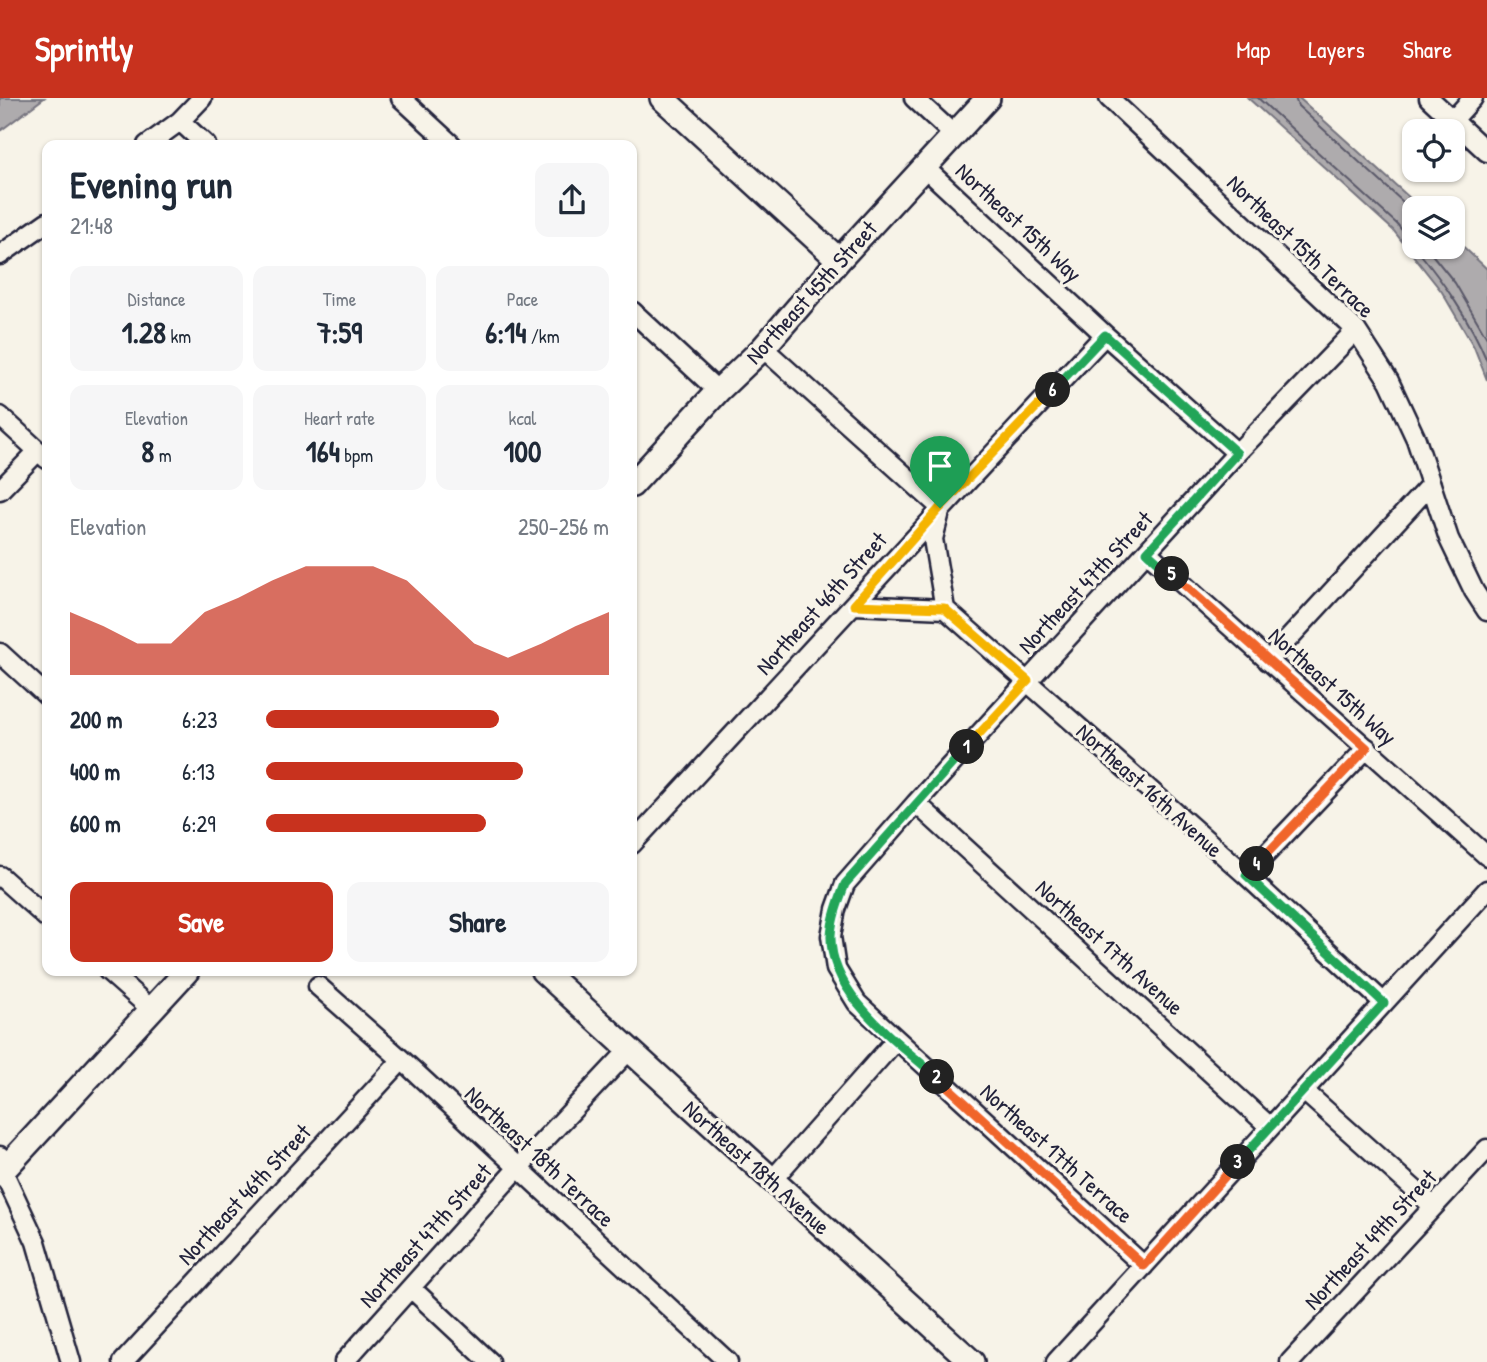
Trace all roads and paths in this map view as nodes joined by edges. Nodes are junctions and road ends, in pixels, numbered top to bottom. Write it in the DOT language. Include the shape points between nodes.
graph roads {
  1 [pos="202,98"];
  2 [pos="401,98"];
  3 [pos="662,98"];
  4 [pos="914,98"];
  5 [pos="988,98"];
  6 [pos="1109,98"];
  7 [pos="1429,98"];
  8 [pos="1473,98"];
  9 [pos="1452,119"];
  10 [pos="1454,119"];
  11 [pos="180,121"];
  12 [pos="1465,131"];
  13 [pos="954,135"];
  14 [pos="154,140"];
  15 [pos="201,140"];
  16 [pos="447,140"];
  17 [pos="1487,152"];
  18 [pos="924,167"];
  19 [pos="42,228"];
  20 [pos="0,255"];
  21 [pos="839,260"];
  22 [pos="637,316"];
  23 [pos="1356,330"];
  24 [pos="1105,335"];
  25 [pos="763,348"];
  26 [pos="718,391"];
  27 [pos="0,416"];
  28 [pos="1237,453"];
  29 [pos="42,454"];
  30 [pos="42,456"];
  31 [pos="637,480"];
  32 [pos="1431,484"];
  33 [pos="0,490"];
  34 [pos="940,508"];
  35 [pos="1147,552"];
  36 [pos="854,605"];
  37 [pos="944,608"];
  38 [pos="1487,611"];
  39 [pos="0,653"];
  40 [pos="1268,661"];
  41 [pos="1028,681"];
  42 [pos="42,691"];
  43 [pos="1367,748"];
  44 [pos="916,803"];
  45 [pos="637,839"];
  46 [pos="1487,856"];
  47 [pos="1246,875"];
  48 [pos="0,876"];
  49 [pos="1487,890"];
  50 [pos="836,909"];
  51 [pos="42,914"];
  52 [pos="114,976"];
  53 [pos="182,976"];
  54 [pos="548,976"];
  55 [pos="318,986"];
  56 [pos="1384,1003"];
  57 [pos="151,1009"];
  58 [pos="896,1040"];
  59 [pos="629,1050"];
  60 [pos="402,1060"];
  61 [pos="1304,1091"];
  62 [pos="1270,1127"];
  63 [pos="1487,1149"];
  64 [pos="1,1167"];
  65 [pos="517,1169"];
  66 [pos="772,1180"];
  67 [pos="1433,1206"];
  68 [pos="1144,1266"];
  69 [pos="411,1288"];
  70 [pos="71,1362"];
  71 [pos="123,1362"];
  72 [pos="344,1362"];
  73 [pos="489,1362"];
  74 [pos="728,1362"];
  75 [pos="972,1362"];
  76 [pos="1056,1362"];
  77 [pos="1290,1362"];
  1 -- 11 [label="street"];
  2 -- 16 [label="street"];
  3 -- 21 [label="street"];
  4 -- 13 [label="street, Northeast 15th Way"];
  5 -- 13 [label="street, Northeast 45th Street"];
  6 -- 23 [label="street, Northeast 15th Terrace"];
  7 -- 9 [label="street"];
  8 -- 10 [label="street"];
  11 -- 14 [label="street"];
  11 -- 15 [label="street"];
  12 -- 17 [label="street"];
  13 -- 18 [label="street, Northeast 45th Street"];
  18 -- 21 [label="street, Northeast 45th Street"];
  18 -- 24 [label="street, Northeast 15th Way"];
  19 -- 20 [label="street"];
  21 -- 25 [label="street, Northeast 45th Street"];
  22 -- 26 [label="street"];
  23 -- 28 [label="street, Northeast 47th Street"];
  23 -- 32 [label="street, Northeast 15th Terrace" via="1389,381"];
  24 -- 28 [label="street, Northeast 15th Way"];
  24 -- 34 [label="street, Northeast 46th Street"];
  25 -- 26 [label="street, Northeast 45th Street"];
  25 -- 34 [label="street"];
  26 -- 31 [label="street, Northeast 45th Street"];
  27 -- 29 [label="street"];
  28 -- 35 [label="street, Northeast 47th Street"];
  30 -- 33 [label="street"];
  32 -- 38 [label="street, Northeast 15th Terrace" via="1449,539"];
  32 -- 40 [label="street"];
  34 -- 36 [label="street, Northeast 46th Street"];
  34 -- 37 [label="street" via="933,540"];
  35 -- 40 [label="street, Northeast 15th Way"];
  35 -- 41 [label="street, Northeast 47th Street"];
  36 -- 37 [label="street"];
  36 -- 45 [label="street, Northeast 46th Street"];
  37 -- 41 [label="street, Northeast 16th Avenue"];
  39 -- 42 [label="street"];
  40 -- 43 [label="street, Northeast 15th Way"];
  41 -- 44 [label="street, Northeast 47th Street"];
  41 -- 47 [label="street, Northeast 16th Avenue"];
  43 -- 46 [label="street, Northeast 15th Way"];
  43 -- 47 [label="street"];
  44 -- 50 [label="street, Northeast 47th Street" via="845,884"];
  44 -- 62 [label="street, Northeast 17th Avenue"];
  47 -- 56 [label="street, Northeast 16th Avenue"];
  48 -- 51 [label="street"];
  49 -- 56 [label="street"];
  50 -- 58 [label="street, Northeast 17th Terrace" via="831,936 836,969 857,1003"];
  52 -- 57 [label="street"];
  53 -- 57 [label="street"];
  54 -- 59 [label="street, Northeast 18th Avenue"];
  55 -- 60 [label="street, Northeast 18th Terrace"];
  56 -- 61 [label="street"];
  57 -- 64 [label="street"];
  58 -- 66 [label="street"];
  58 -- 68 [label="street, Northeast 17th Terrace"];
  59 -- 65 [label="street, Northeast 47th Street"];
  59 -- 66 [label="street, Northeast 18th Avenue"];
  60 -- 65 [label="street, Northeast 18th Terrace"];
  60 -- 71 [label="street, Northeast 46th Street"];
  61 -- 62 [label="street"];
  61 -- 67 [label="street"];
  62 -- 68 [label="street"];
  63 -- 67 [label="street, Northeast 49th Street"];
  64 -- 70 [label="street" via="36,1242"];
  65 -- 69 [label="street, Northeast 47th Street"];
  65 -- 74 [label="street, Northeast 18th Terrace"];
  66 -- 75 [label="street, Northeast 18th Avenue"];
  67 -- 77 [label="street, Northeast 49th Street"];
  68 -- 76 [label="street"];
  69 -- 72 [label="street, Northeast 47th Street"];
  69 -- 73 [label="street"];
}
